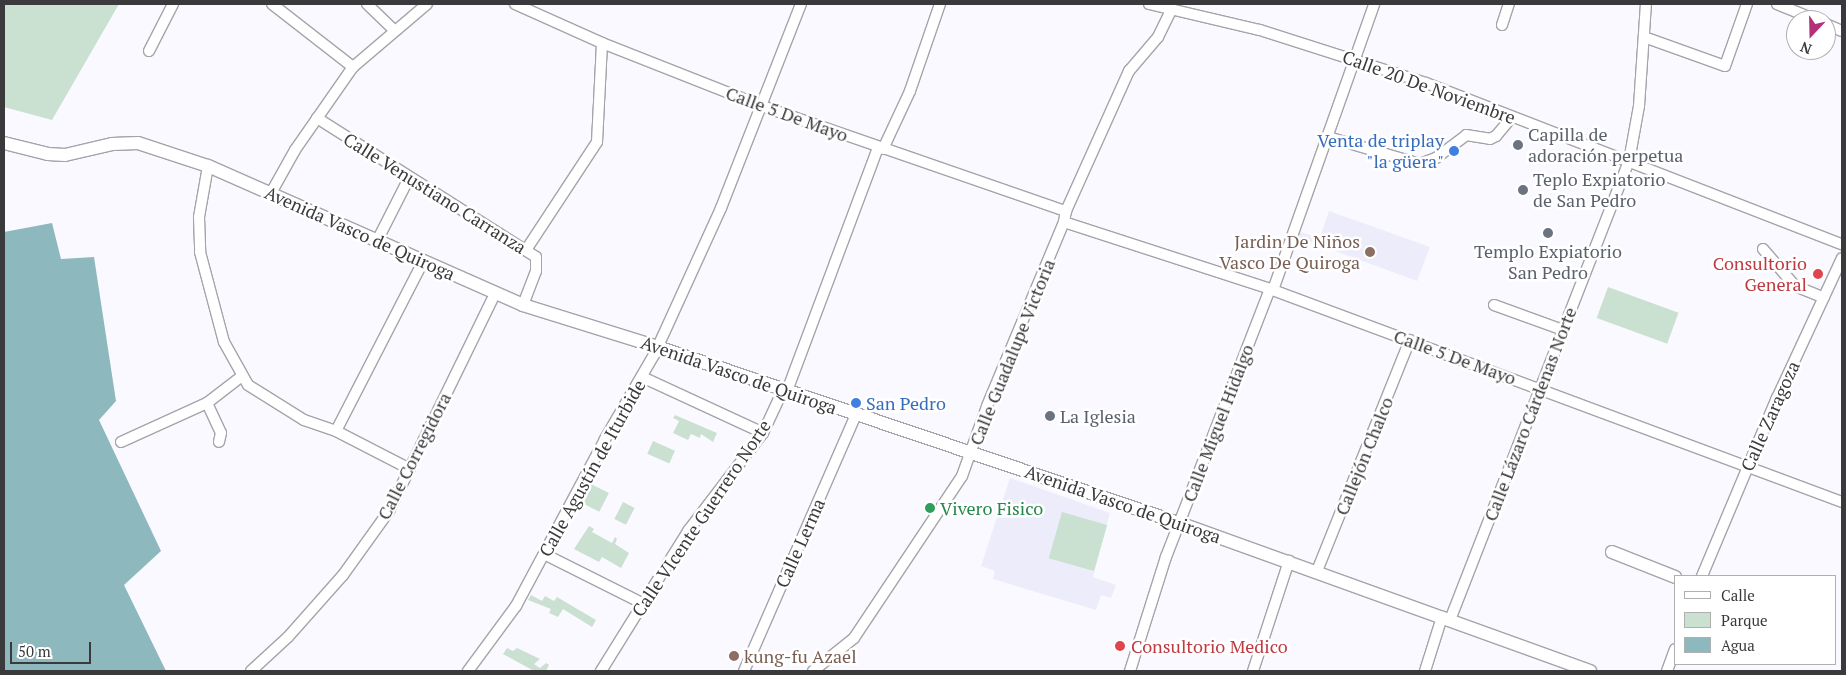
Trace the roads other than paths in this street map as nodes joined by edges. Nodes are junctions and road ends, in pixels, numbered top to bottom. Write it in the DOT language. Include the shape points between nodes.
graph roads {
  1 [pos="173,4"];
  2 [pos="272,4"];
  3 [pos="367,4"];
  4 [pos="427,4"];
  5 [pos="515,4"];
  6 [pos="801,4"];
  7 [pos="940,4"];
  8 [pos="1149,4"];
  9 [pos="1374,4"];
  10 [pos="1509,4"];
  11 [pos="1646,4"];
  12 [pos="1747,4"];
  13 [pos="1777,4"];
  14 [pos="1172,8"];
  15 [pos="1792,10"];
  16 [pos="1502,25"];
  17 [pos="393,29"];
  18 [pos="1644,37"];
  19 [pos="602,43"];
  20 [pos="149,50"];
  21 [pos="1355,59"];
  22 [pos="353,68"];
  23 [pos="762,106"];
  24 [pos="1512,117"];
  25 [pos="317,118"];
  26 [pos="1328,137"];
  27 [pos="4,143"];
  28 [pos="881,148"];
  29 [pos="1629,160"];
  30 [pos="208,166"];
  31 [pos="409,178"];
  32 [pos="271,193"];
  33 [pos="1066,211"];
  34 [pos="1064,222"];
  35 [pos="377,241"];
  36 [pos="1842,244"];
  37 [pos="1763,249"];
  38 [pos="526,250"];
  39 [pos="1842,258"];
  40 [pos="423,262"];
  41 [pos="1831,283"];
  42 [pos="1842,287"];
  43 [pos="1271,290"];
  44 [pos="494,294"];
  45 [pos="1824,298"];
  46 [pos="523,305"];
  47 [pos="1494,305"];
  48 [pos="1563,330"];
  49 [pos="1410,340"];
  50 [pos="658,347"];
  51 [pos="242,376"];
  52 [pos="642,377"];
  53 [pos="1541,389"];
  54 [pos="785,390"];
  55 [pos="207,403"];
  56 [pos="856,416"];
  57 [pos="336,431"];
  58 [pos="763,433"];
  59 [pos="121,442"];
  60 [pos="219,442"];
  61 [pos="970,454"];
  62 [pos="1748,465"];
  63 [pos="410,469"];
  64 [pos="1842,502"];
  65 [pos="1179,523"];
  66 [pos="1612,552"];
  67 [pos="544,554"];
  68 [pos="1289,561"];
  69 [pos="1317,571"];
  70 [pos="1702,575"];
  71 [pos="1674,576"];
  72 [pos="642,603"];
  73 [pos="1446,618"];
  74 [pos="1674,651"];
  75 [pos="251,671"];
  76 [pos="468,671"];
  77 [pos="602,671"];
  78 [pos="744,671"];
  79 [pos="813,671"];
  80 [pos="1130,671"];
  81 [pos="1253,671"];
  82 [pos="1425,671"];
  83 [pos="1590,671"];
  84 [pos="1666,671"];
  1 -- 20 [label="street"];
  2 -- 22 [label="street"];
  3 -- 17 [label="street"];
  4 -- 17 [label="street"];
  5 -- 19 [label="street, Calle 5 De Mayo"];
  6 -- 23 [label="street, Calle Agustín de Iturbide"];
  7 -- 28 [label="street, Calle VIcente Guerrero Norte" via="910,91"];
  8 -- 14 [label="street, Calle 20 De Noviembre"];
  9 -- 21 [label="street, Calle Miguel Hidalgo"];
  10 -- 16 [label="street"];
  11 -- 18 [label="street, Calle Lázaro Cárdenas Norte"];
  12 -- 18 [label="street" via="1725,66"];
  13 -- 15 [label="street"];
  14 -- 21 [label="street, Calle 20 De Noviembre"];
  14 -- 33 [label="street, Calle Guadalupe Victoria" via="1158,37 1129,71"];
  17 -- 22 [label="street"];
  18 -- 29 [label="street, Calle Lázaro Cárdenas Norte" via="1639,106"];
  19 -- 23 [label="street, Calle 5 De Mayo"];
  19 -- 38 [label="street" via="597,142"];
  21 -- 24 [label="street, Calle 20 De Noviembre"];
  21 -- 26 [label="street, Calle Miguel Hidalgo"];
  22 -- 25 [label="street"];
  23 -- 28 [label="street, Calle 5 De Mayo"];
  23 -- 50 [label="street, Calle Agustín de Iturbide" via="721,208"];
  24 -- 26 [label="street" via="1496,136 1466,135 1436,158 1420,164"];
  24 -- 29 [label="street, Calle 20 De Noviembre"];
  25 -- 31 [label="street, Calle Venustiano Carranza"];
  25 -- 32 [label="street"];
  26 -- 43 [label="street, Calle Miguel Hidalgo"];
  27 -- 30 [label="street, Avenida Vasco de Quiroga" via="56,154 138,143"];
  28 -- 33 [label="street, Calle 5 De Mayo"];
  28 -- 54 [label="street, Calle VIcente Guerrero Norte"];
  29 -- 36 [label="street, Calle 20 De Noviembre"];
  29 -- 48 [label="street, Calle Lázaro Cárdenas Norte"];
  30 -- 32 [label="street, Avenida Vasco de Quiroga"];
  30 -- 51 [label="street" via="199,217 200,252 211,303 224,342"];
  31 -- 35 [label="street"];
  31 -- 38 [label="street, Calle Venustiano Carranza"];
  32 -- 35 [label="street, Avenida Vasco de Quiroga"];
  33 -- 34 [label="street, Calle Guadalupe Victoria"];
  34 -- 43 [label="street, Calle 5 De Mayo"];
  34 -- 61 [label="street, Calle Guadalupe Victoria"];
  35 -- 40 [label="street, Avenida Vasco de Quiroga"];
  37 -- 45 [label="street" via="1795,286"];
  38 -- 46 [label="street, Calle Venustiano Carranza" via="536,257 537,268"];
  39 -- 41 [label="street, Calle Zaragoza"];
  40 -- 44 [label="street, Avenida Vasco de Quiroga"];
  40 -- 57 [label="street"];
  41 -- 42 [label="street"];
  41 -- 45 [label="street, Calle Zaragoza"];
  43 -- 49 [label="street, Calle 5 De Mayo"];
  43 -- 65 [label="street, Calle Miguel Hidalgo"];
  44 -- 46 [label="street, Avenida Vasco de Quiroga"];
  44 -- 63 [label="street, Calle Corregidora"];
  45 -- 62 [label="street, Calle Zaragoza"];
  46 -- 50 [label="street, Avenida Vasco de Quiroga"];
  47 -- 48 [label="street"];
  48 -- 53 [label="street, Calle Lázaro Cárdenas Norte"];
  49 -- 53 [label="street, Calle 5 De Mayo"];
  49 -- 69 [label="street, Callejón Chalco"];
  50 -- 52 [label="street, Calle Agustín de Iturbide"];
  50 -- 54 [label="street, Avenida Vasco de Quiroga"];
  51 -- 55 [label="street"];
  51 -- 57 [label="street" via="256,392 281,408"];
  52 -- 58 [label="street"];
  52 -- 67 [label="street, Calle Agustín de Iturbide"];
  53 -- 62 [label="street, Calle 5 De Mayo"];
  53 -- 73 [label="street, Calle Lázaro Cárdenas Norte"];
  54 -- 56 [label="street, Avenida Vasco de Quiroga"];
  54 -- 58 [label="street, Calle VIcente Guerrero Norte"];
  55 -- 59 [label="street"];
  55 -- 60 [label="street" via="221,433"];
  56 -- 61 [label="street, Avenida Vasco de Quiroga"];
  56 -- 78 [label="street, Calle Lerma"];
  57 -- 63 [label="street"];
  58 -- 72 [label="street, Calle VIcente Guerrero Norte" via="688,531"];
  61 -- 65 [label="street, Avenida Vasco de Quiroga"];
  61 -- 79 [label="street, Calle Guadalupe Victoria" via="962,476 944,505 854,638"];
  62 -- 64 [label="street, Calle 5 De Mayo"];
  62 -- 70 [label="street, Calle Zaragoza"];
  63 -- 75 [label="street, Calle Corregidora" via="389,511 343,575 288,637"];
  65 -- 68 [label="street, Avenida Vasco de Quiroga"];
  65 -- 80 [label="street, Calle Miguel Hidalgo"];
  66 -- 71 [label="street"];
  67 -- 72 [label="street"];
  67 -- 76 [label="street, Calle Agustín de Iturbide" via="516,606"];
  68 -- 69 [label="street, Avenida Vasco de Quiroga"];
  68 -- 81 [label="street"];
  69 -- 73 [label="street, Avenida Vasco de Quiroga"];
  72 -- 77 [label="street, Calle VIcente Guerrero Norte"];
  73 -- 82 [label="street, Calle Lázaro Cárdenas Norte"];
  73 -- 83 [label="street, Avenida Vasco de Quiroga"];
  74 -- 84 [label="street"];
}
